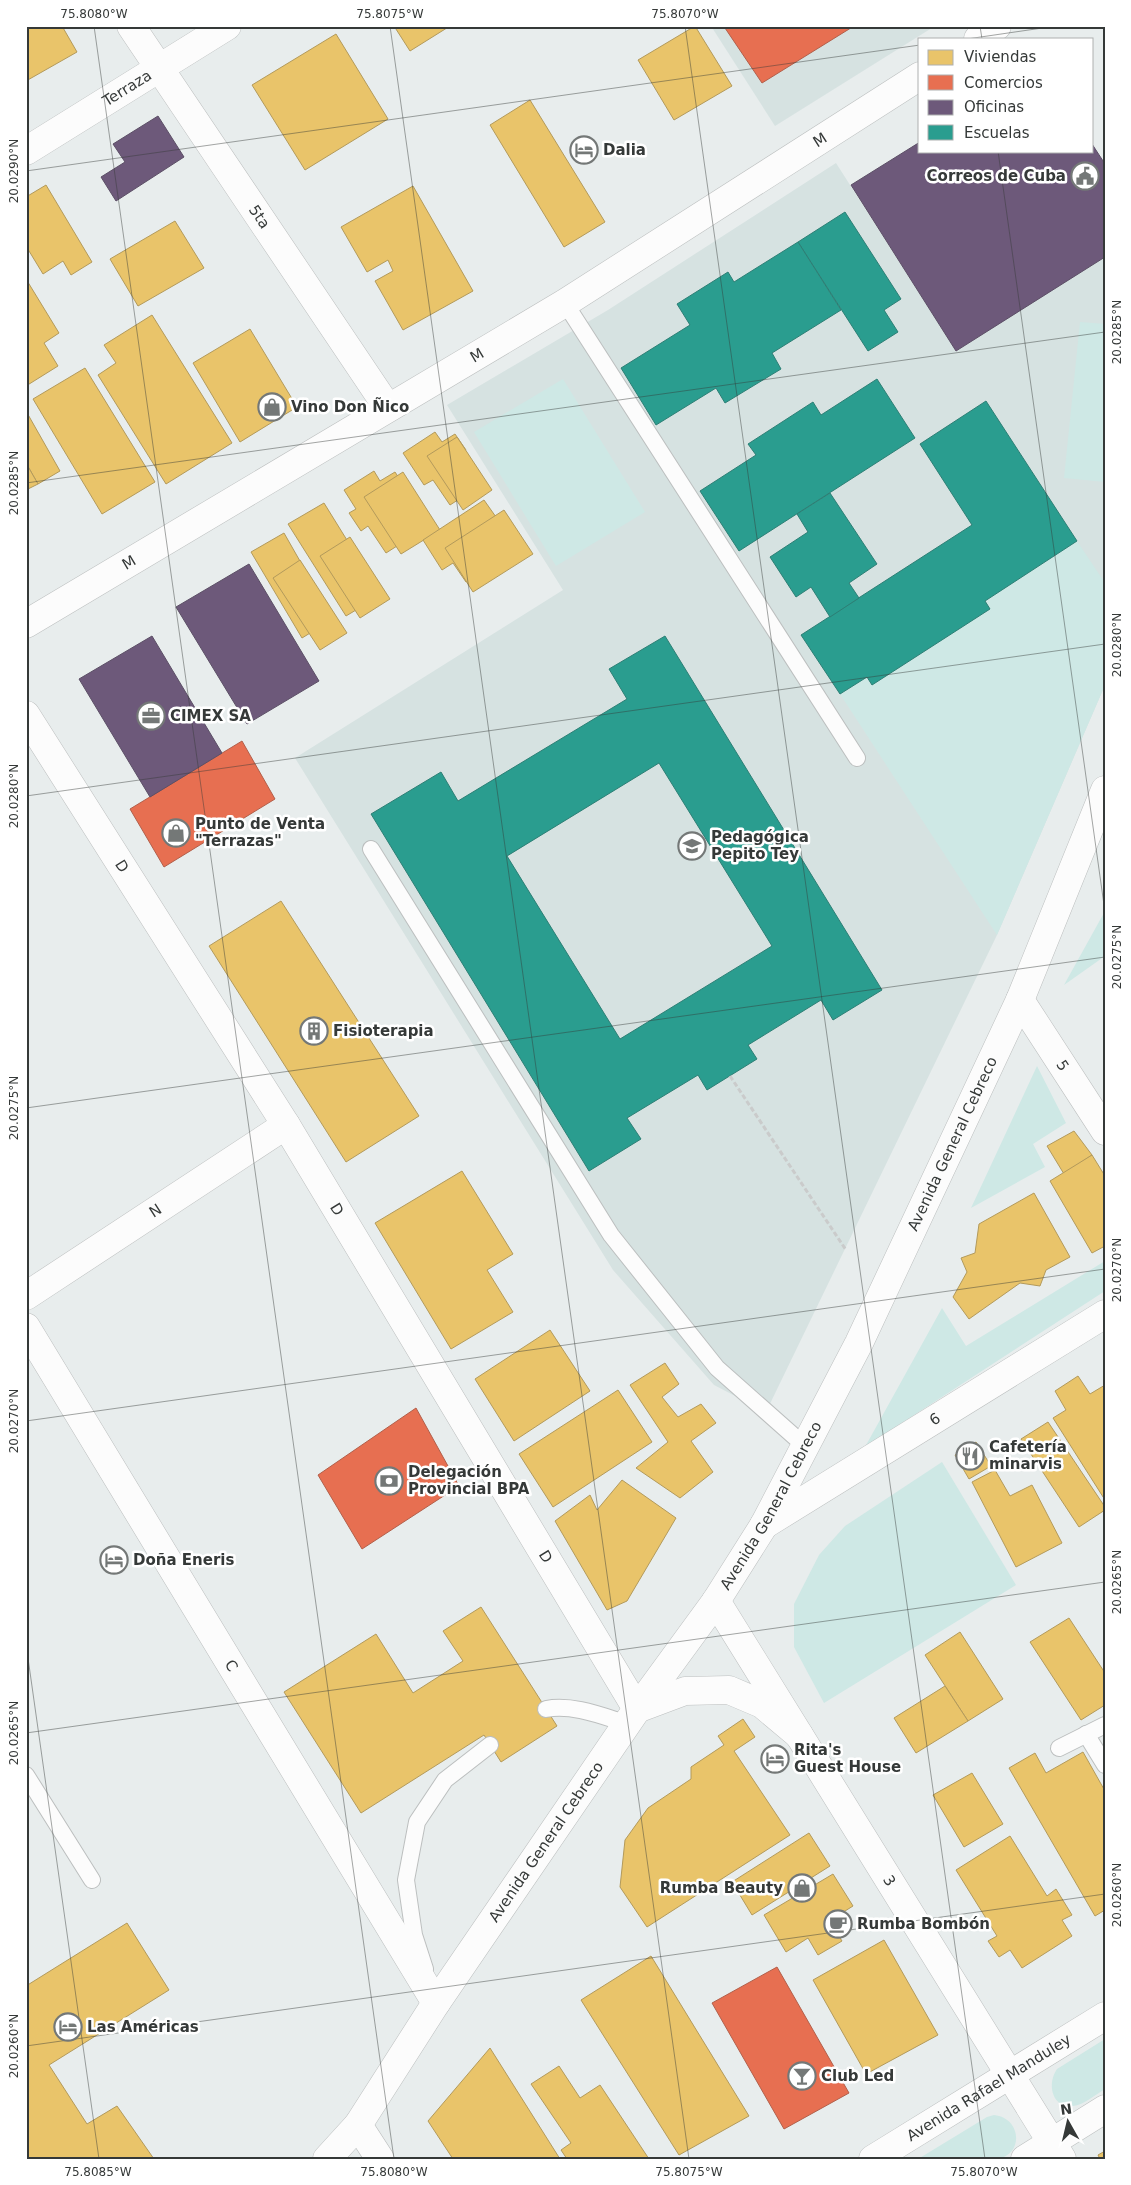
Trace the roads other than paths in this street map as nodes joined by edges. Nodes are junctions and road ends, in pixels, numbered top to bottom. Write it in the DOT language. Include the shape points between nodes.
graph roads {
  1 [pos="131,26"];
  2 [pos="227,26"];
  3 [pos="997,26"];
  4 [pos="979,38"];
  5 [pos="160,68"];
  6 [pos="918,77"];
  7 [pos="26,151"];
  8 [pos="565,303"];
  9 [pos="388,408"];
  10 [pos="26,624"];
  11 [pos="26,715"];
  12 [pos="857,758"];
  13 [pos="1105,790"];
  14 [pos="370,849"];
  15 [pos="1020,1000"];
  16 [pos="286,1125"];
  17 [pos="1105,1131"];
  18 [pos="26,1296"];
  19 [pos="1105,1314"];
  20 [pos="26,1327"];
  21 [pos="805,1446"];
  22 [pos="764,1525"];
  23 [pos="716,1602"];
  24 [pos="546,1709"];
  25 [pos="632,1716"];
  26 [pos="1105,1725"];
  27 [pos="1086,1734"];
  28 [pos="799,1736"];
  29 [pos="490,1745"];
  30 [pos="1059,1748"];
  31 [pos="1105,1765"];
  32 [pos="26,1775"];
  33 [pos="92,1880"];
  34 [pos="436,2003"];
  35 [pos="1105,2016"];
  36 [pos="1009,2075"];
  37 [pos="1105,2108"];
  38 [pos="358,2125"];
  39 [pos="1057,2150"];
  40 [pos="327,2159"];
  41 [pos="380,2159"];
  42 [pos="873,2159"];
  43 [pos="1025,2159"];
  1 -- 5 [label="street, 5ta"];
  2 -- 5 [label="street, Terraza"];
  3 -- 4 [label="street"];
  5 -- 7 [label="street, Terraza"];
  5 -- 9 [label="street, 5ta"];
  6 -- 8 [label="street, M"];
  8 -- 9 [label="street, M"];
  8 -- 12 [label="lane"];
  9 -- 10 [label="street, M"];
  11 -- 16 [label="street, D"];
  13 -- 15 [label="street, Avenida General Cebreco"];
  14 -- 21 [label="lane" via="611,1235 717,1368"];
  15 -- 17 [label="street, 5"];
  15 -- 21 [label="street, Avenida General Cebreco" via="859,1343"];
  16 -- 18 [label="street, N"];
  16 -- 25 [label="street, D"];
  19 -- 22 [label="street, 6"];
  20 -- 34 [label="street, C"];
  21 -- 22 [label="street, Avenida General Cebreco"];
  22 -- 23 [label="street, Avenida General Cebreco"];
  23 -- 25 [label="street, Avenida General Cebreco"];
  23 -- 28 [label="street, 3"];
  24 -- 25 [label="lane" via="558,1707 594,1714"];
  25 -- 28 [label="street" via="686,1691 728,1690 762,1704"];
  25 -- 34 [label="street, Avenida General Cebreco"];
  26 -- 27 [label="lane"];
  27 -- 30 [label="lane"];
  27 -- 31 [label="lane"];
  28 -- 36 [label="street, 3"];
  29 -- 34 [label="lane" via="444,1780 417,1822 406,1880 414,1935"];
  32 -- 33 [label="lane"];
  34 -- 38 [label="street, Avenida General Cebreco"];
  35 -- 36 [label="street, Avenida Rafael Manduley"];
  36 -- 39 [label="street, 3"];
  36 -- 42 [label="street, Avenida Rafael Manduley"];
  37 -- 39 [label="street"];
  38 -- 40 [label="street, Avenida General Cebreco"];
  38 -- 41 [label="street"];
  39 -- 43 [label="street"];
}
